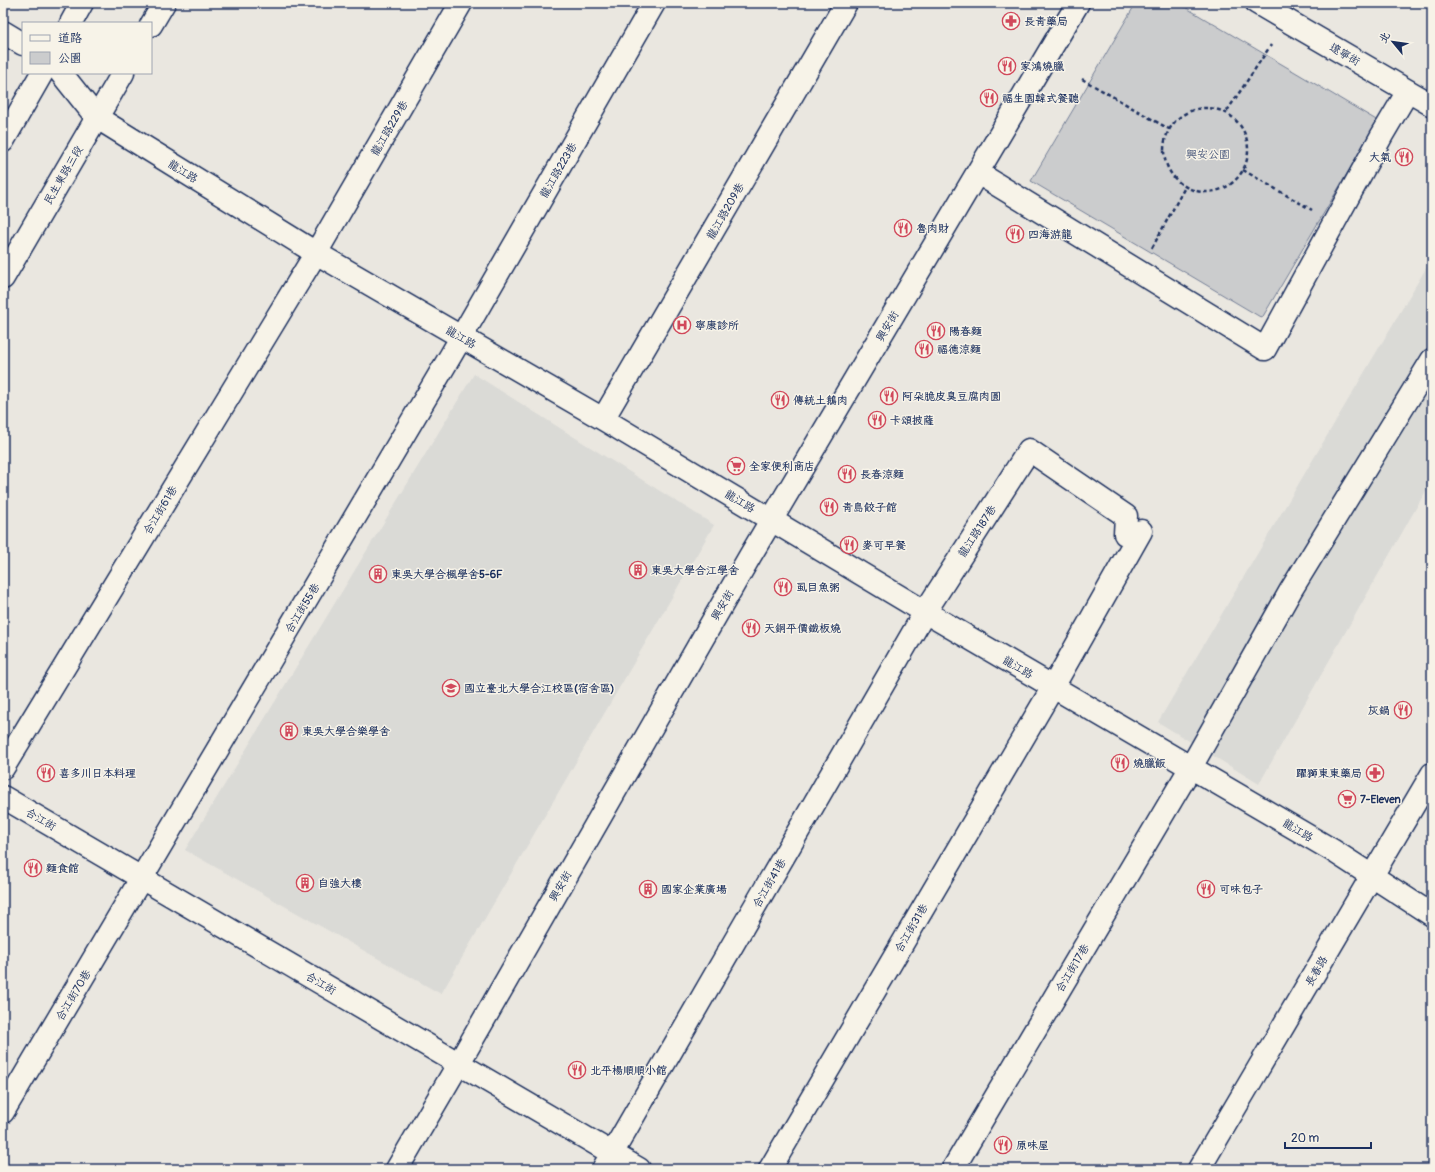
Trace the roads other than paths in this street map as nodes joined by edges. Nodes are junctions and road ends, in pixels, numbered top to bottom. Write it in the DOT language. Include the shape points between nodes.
graph roads {
  1 [pos="82,3"];
  2 [pos="164,3"];
  3 [pos="461,3"];
  4 [pos="654,3"];
  5 [pos="846,3"];
  6 [pos="1078,3"];
  7 [pos="1257,3"];
  8 [pos="72,22"];
  9 [pos="152,23"];
  10 [pos="3,32"];
  11 [pos="22,43"];
  12 [pos="41,74"];
  13 [pos="62,74"];
  14 [pos="122,74"];
  15 [pos="1408,91"];
  16 [pos="1432,105"];
  17 [pos="96,118"];
  18 [pos="3,141"];
  19 [pos="978,173"];
  20 [pos="316,253"];
  21 [pos="3,278"];
  22 [pos="461,337"];
  23 [pos="1432,360"];
  24 [pos="603,419"];
  25 [pos="1029,450"];
  26 [pos="772,520"];
  27 [pos="925,612"];
  28 [pos="1053,687"];
  29 [pos="1192,767"];
  30 [pos="3,768"];
  31 [pos="1432,774"];
  32 [pos="3,797"];
  33 [pos="1371,876"];
  34 [pos="142,879"];
  35 [pos="1432,915"];
  36 [pos="459,1064"];
  37 [pos="3,1112"];
  38 [pos="608,1161"];
  39 [pos="397,1169"];
  40 [pos="639,1169"];
  41 [pos="770,1169"];
  42 [pos="953,1169"];
  43 [pos="1199,1169"];
  1 -- 8 [label="street"];
  2 -- 9 [label="street"];
  3 -- 20 [label="street, 龍江路229巷"];
  4 -- 22 [label="street, 龍江路223巷"];
  5 -- 24 [label="street, 龍江路209巷"];
  6 -- 19 [label="street, 興安街"];
  7 -- 15 [label="street, 遼寧街"];
  10 -- 11 [label="street"];
  12 -- 18 [label="street"];
  13 -- 17 [label="street, 龍江路"];
  14 -- 17 [label="street, 民生東路三段"];
  15 -- 16 [label="street, 遼寧街"];
  15 -- 19 [label="street" via="1265,349"];
  17 -- 20 [label="street, 龍江路"];
  17 -- 21 [label="street, 民生東路三段"];
  19 -- 26 [label="street, 興安街"];
  20 -- 22 [label="street, 龍江路"];
  20 -- 30 [label="street, 合江街61巷"];
  22 -- 24 [label="street, 龍江路"];
  22 -- 34 [label="street, 合江街55巷"];
  23 -- 29 [label="street, 合江街17巷" via="1291,590"];
  24 -- 26 [label="street, 龍江路"];
  25 -- 27 [label="street, 龍江路187巷"];
  25 -- 28 [label="street, 合江街31巷" via="1126,516 1133,532"];
  26 -- 27 [label="street, 龍江路"];
  26 -- 36 [label="street, 興安街"];
  27 -- 28 [label="street, 龍江路"];
  27 -- 38 [label="street, 合江街41巷"];
  28 -- 29 [label="street, 龍江路"];
  28 -- 41 [label="street, 合江街31巷"];
  29 -- 33 [label="street, 龍江路"];
  29 -- 42 [label="street, 合江街17巷"];
  31 -- 33 [label="street, 長春路"];
  32 -- 34 [label="street, 合江街"];
  33 -- 35 [label="street, 龍江路"];
  33 -- 43 [label="street, 長春路"];
  34 -- 36 [label="street, 合江街"];
  34 -- 37 [label="street, 合江街70巷"];
  36 -- 38 [label="street, 合江街"];
  36 -- 39 [label="street, 興安街"];
  38 -- 40 [label="street, 合江街"];
}
